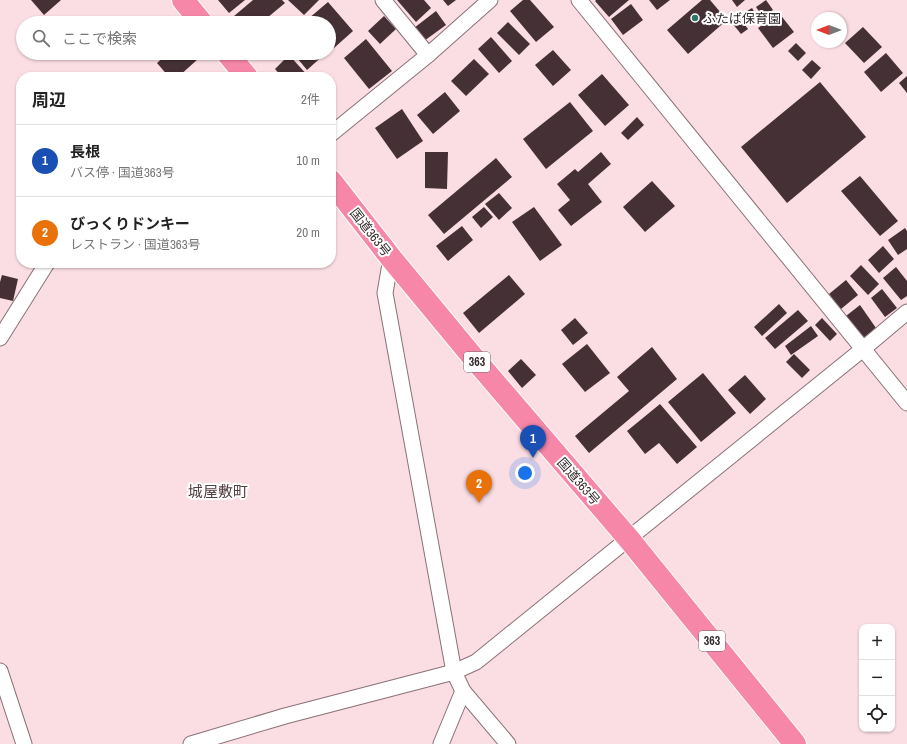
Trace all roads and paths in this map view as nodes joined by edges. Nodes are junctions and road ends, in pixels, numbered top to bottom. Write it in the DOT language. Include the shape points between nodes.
graph roads {
  1 [pos="183,0"];
  2 [pos="383,0"];
  3 [pos="490,0"];
  4 [pos="579,0"];
  5 [pos="196,16"];
  6 [pos="428,55"];
  7 [pos="233,60"];
  8 [pos="243,72"];
  9 [pos="336,130"];
  10 [pos="336,187"];
  11 [pos="391,258"];
  12 [pos="44,268"];
  13 [pos="907,312"];
  14 [pos="0,338"];
  15 [pos="862,349"];
  16 [pos="907,403"];
  17 [pos="628,538"];
  18 [pos="0,671"];
  19 [pos="454,672"];
  20 [pos="463,691"];
  21 [pos="24,744"];
  22 [pos="191,744"];
  23 [pos="441,744"];
  24 [pos="508,744"];
  25 [pos="795,744"];
  1 -- 5 [label="highway"];
  2 -- 6 [label="street"];
  3 -- 6 [label="street"];
  4 -- 15 [label="street"];
  6 -- 9 [label="street"];
  7 -- 8 [label="highway"];
  10 -- 11 [label="highway, 国道363号 / 363"];
  11 -- 17 [label="highway, 国道363号 / 363"];
  11 -- 19 [label="street" via="385,293"];
  12 -- 14 [label="street"];
  13 -- 15 [label="street"];
  15 -- 16 [label="street"];
  15 -- 17 [label="street"];
  17 -- 19 [label="street" via="476,662"];
  17 -- 25 [label="highway, 国道363号 / 363"];
  18 -- 21 [label="street"];
  19 -- 20 [label="street"];
  19 -- 22 [label="street"];
  20 -- 23 [label="street"];
  20 -- 24 [label="street"];
}
